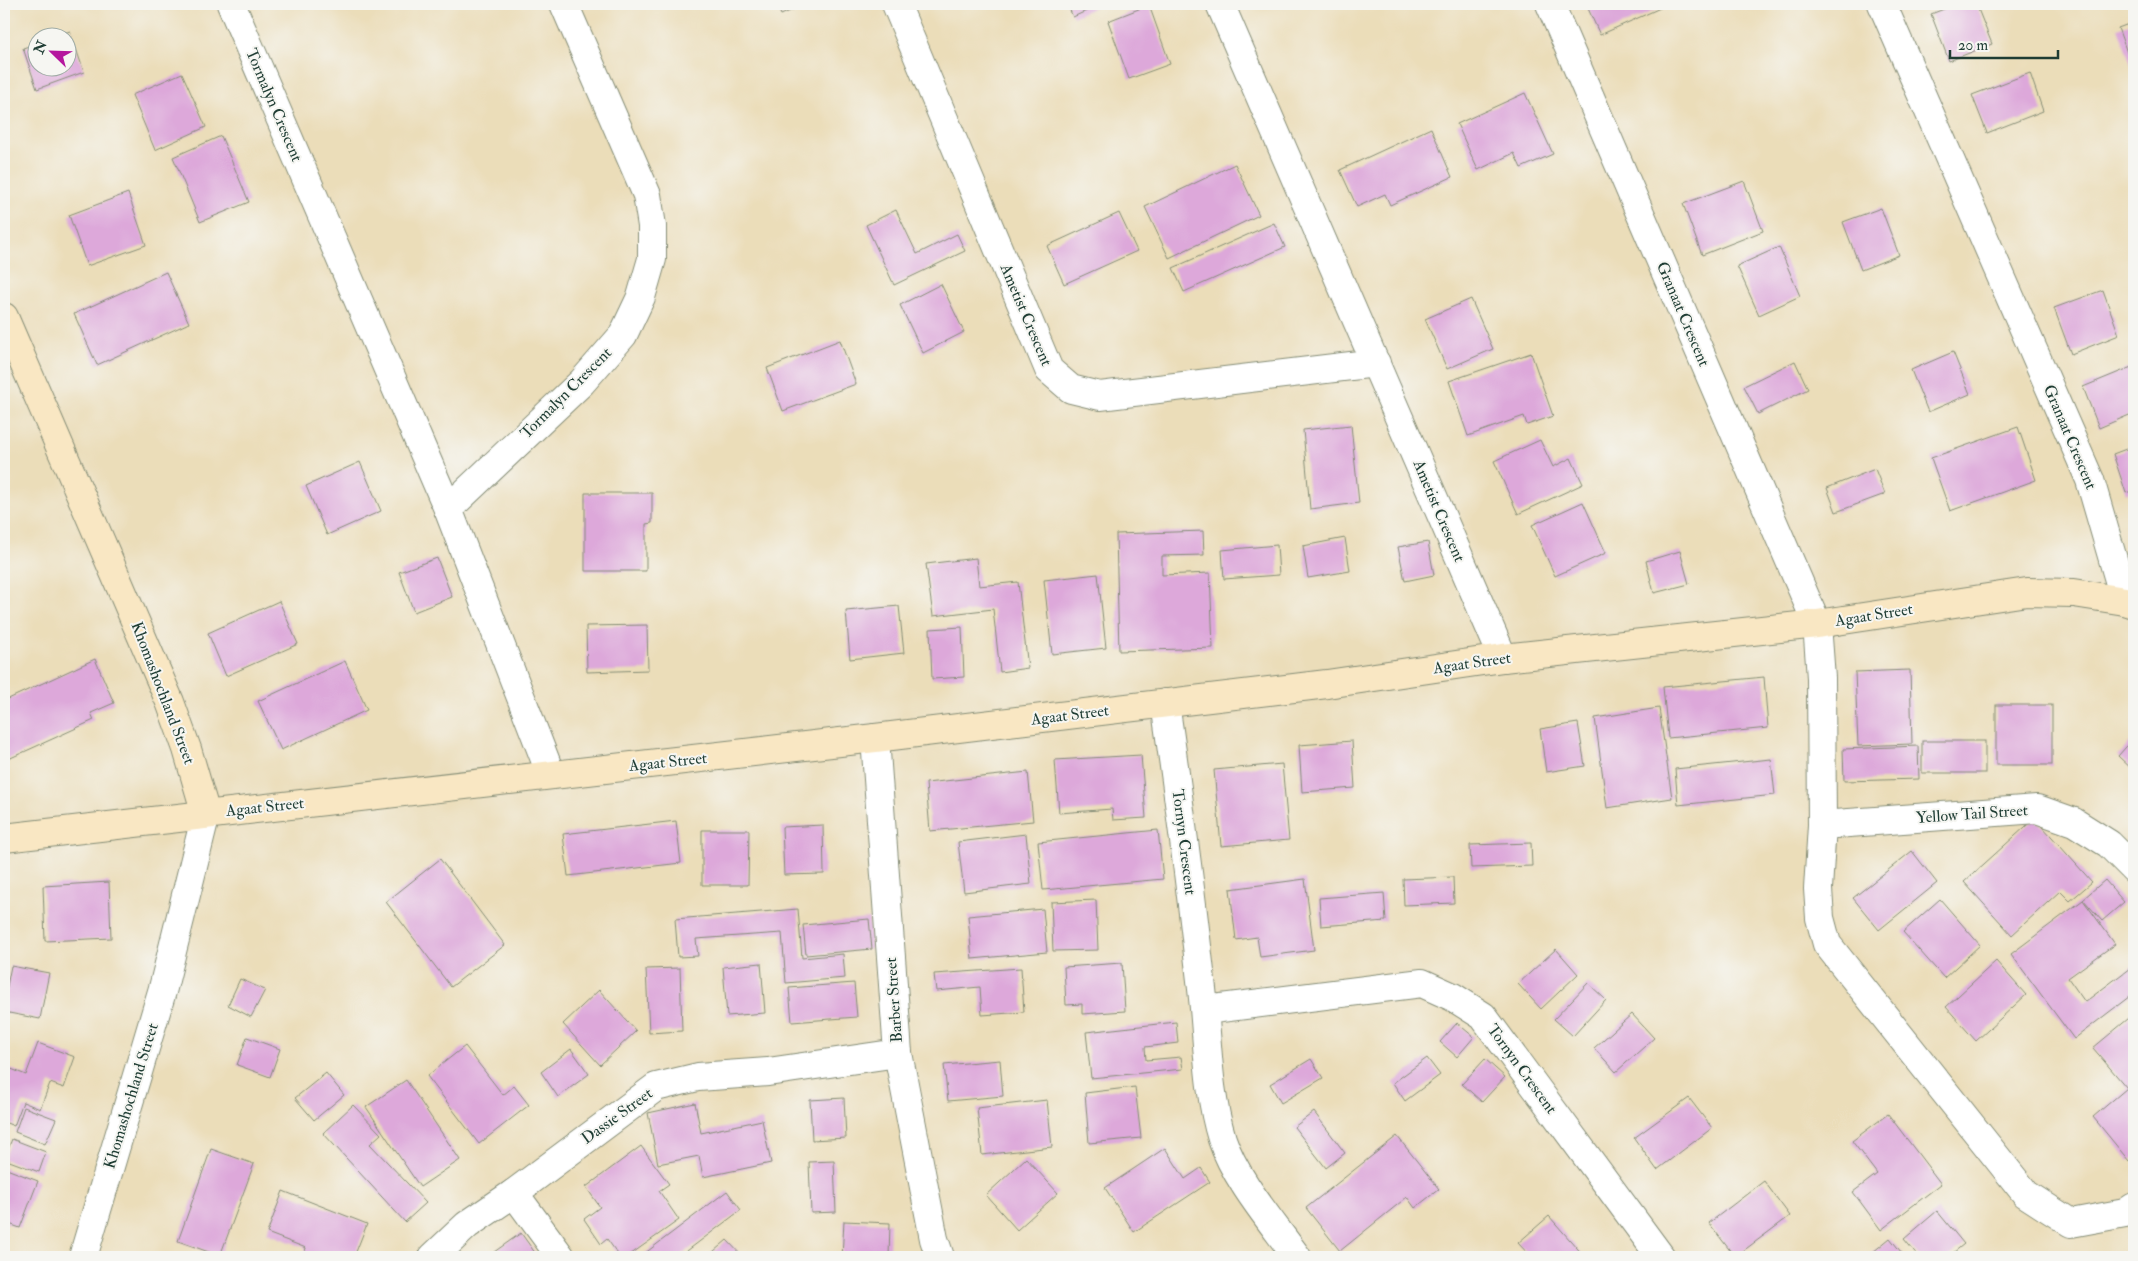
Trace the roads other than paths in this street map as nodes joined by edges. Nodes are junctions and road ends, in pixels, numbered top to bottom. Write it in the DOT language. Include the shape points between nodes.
graph roads {
  1 [pos="231,4"];
  2 [pos="564,4"];
  3 [pos="896,4"];
  4 [pos="1220,4"];
  5 [pos="1550,4"];
  6 [pos="1882,4"];
  7 [pos="4,317"];
  8 [pos="1376,363"];
  9 [pos="448,509"];
  10 [pos="2130,602"];
  11 [pos="1817,624"];
  12 [pos="1503,658"];
  13 [pos="1165,703"];
  14 [pos="875,738"];
  15 [pos="551,775"];
  16 [pos="206,814"];
  17 [pos="1822,825"];
  18 [pos="4,838"];
  19 [pos="2134,869"];
  20 [pos="1205,1010"];
  21 [pos="898,1053"];
  22 [pos="514,1193"];
  23 [pos="2134,1207"];
  24 [pos="83,1257"];
  25 [pos="433,1257"];
  26 [pos="561,1257"];
  27 [pos="940,1257"];
  28 [pos="1297,1257"];
  29 [pos="1661,1257"];
  1 -- 9 [label="street, Tormalyn Crescent"];
  2 -- 9 [label="street, Tormalyn Crescent" via="647,195 652,226 652,259 641,297 623,335 582,382"];
  3 -- 8 [label="street, Ametist Crescent" via="1048,370 1071,389 1100,396"];
  4 -- 8 [label="street, Ametist Crescent"];
  5 -- 11 [label="street, Granaat Crescent"];
  6 -- 10 [label="street, Granaat Crescent" via="2090,480"];
  7 -- 16 [label="street, Khomashochland Street" via="170,702"];
  8 -- 12 [label="street, Ametist Crescent"];
  9 -- 15 [label="street, Tormalyn Crescent"];
  10 -- 11 [label="street, Agaat Street" via="2074,593 2027,592"];
  11 -- 12 [label="street, Agaat Street"];
  11 -- 17 [label="street, Granaat Crescent" via="1821,678"];
  12 -- 13 [label="street, Agaat Street" via="1327,684"];
  13 -- 14 [label="street, Agaat Street"];
  13 -- 20 [label="street, Tornyn Crescent"];
  14 -- 15 [label="street, Agaat Street"];
  14 -- 21 [label="street, Barber Street"];
  15 -- 16 [label="street, Agaat Street"];
  16 -- 18 [label="street, Agaat Street"];
  16 -- 24 [label="street, Khomashochland Street" via="163,988"];
  17 -- 19 [label="street, Yellow Tail Street" via="2037,809 2074,822 2109,844"];
  17 -- 23 [label="street, Granaat Crescent" via="1818,889 1820,918 1827,944 2026,1194 2071,1223 2125,1213"];
  20 -- 28 [label="street, Tornyn Crescent" via="1209,1077 1222,1139 1234,1166"];
  20 -- 29 [label="street, Tornyn Crescent" via="1422,983 1453,997 1483,1016"];
  21 -- 22 [label="street, Dassie Street" via="768,1072 698,1077 656,1087"];
  21 -- 27 [label="street, Barber Street"];
  22 -- 25 [label="street, Dassie Street" via="467,1225"];
  22 -- 26 [label="street"];
}
